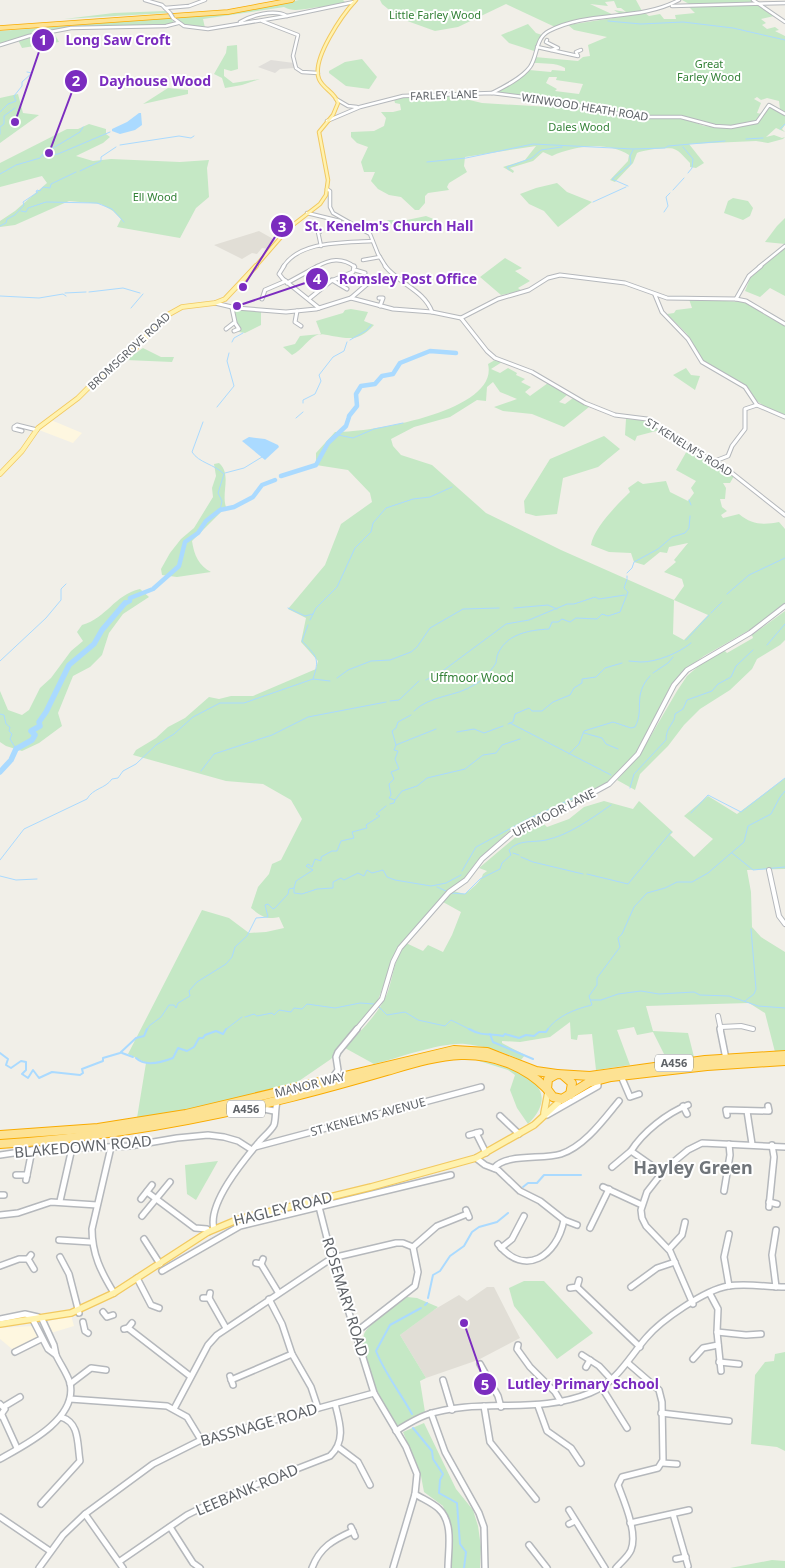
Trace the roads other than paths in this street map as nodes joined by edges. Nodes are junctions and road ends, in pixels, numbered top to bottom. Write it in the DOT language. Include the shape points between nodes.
graph roads {
  1 [pos="145,0"];
  2 [pos="205,0"];
  3 [pos="285,0"];
  4 [pos="292,0"];
  5 [pos="679,0"];
  6 [pos="753,0"];
  7 [pos="355,1"];
  8 [pos="785,3"];
  9 [pos="759,4"];
  10 [pos="669,6"];
  11 [pos="166,8"];
  12 [pos="287,16"];
  13 [pos="260,20"];
  14 [pos="785,22"];
  15 [pos="178,23"];
  16 [pos="238,23"];
  17 [pos="0,28"];
  18 [pos="547,40"];
  19 [pos="0,45"];
  20 [pos="537,47"];
  21 [pos="551,50"];
  22 [pos="581,50"];
  23 [pos="574,55"];
  24 [pos="570,59"];
  25 [pos="318,74"];
  26 [pos="492,94"];
  27 [pos="336,99"];
  28 [pos="360,107"];
  29 [pos="785,114"];
  30 [pos="327,121"];
  31 [pos="327,189"];
  32 [pos="307,213"];
  33 [pos="347,223"];
  34 [pos="320,232"];
  35 [pos="372,241"];
  36 [pos="321,246"];
  37 [pos="785,246"];
  38 [pos="380,257"];
  39 [pos="363,260"];
  40 [pos="355,270"];
  41 [pos="365,273"];
  42 [pos="332,280"];
  43 [pos="372,281"];
  44 [pos="286,282"];
  45 [pos="347,289"];
  46 [pos="655,295"];
  47 [pos="740,295"];
  48 [pos="310,298"];
  49 [pos="351,298"];
  50 [pos="379,298"];
  51 [pos="262,299"];
  52 [pos="736,299"];
  53 [pos="746,301"];
  54 [pos="215,303"];
  55 [pos="248,303"];
  56 [pos="380,306"];
  57 [pos="232,308"];
  58 [pos="319,308"];
  59 [pos="246,309"];
  60 [pos="297,311"];
  61 [pos="432,312"];
  62 [pos="461,318"];
  63 [pos="234,323"];
  64 [pos="785,324"];
  65 [pos="301,326"];
  66 [pos="226,329"];
  67 [pos="234,331"];
  68 [pos="752,400"];
  69 [pos="758,405"];
  70 [pos="785,417"];
  71 [pos="37,430"];
  72 [pos="22,431"];
  73 [pos="714,461"];
  74 [pos="0,474"];
  75 [pos="785,515"];
  76 [pos="785,606"];
  77 [pos="769,870"];
  78 [pos="785,924"];
  79 [pos="718,1016"];
  80 [pos="721,1027"];
  81 [pos="753,1029"];
  82 [pos="785,1055"];
  83 [pos="726,1058"];
  84 [pos="785,1061"];
  85 [pos="338,1070"];
  86 [pos="352,1074"];
  87 [pos="560,1075"];
  88 [pos="621,1076"];
  89 [pos="330,1080"];
  90 [pos="597,1080"];
  91 [pos="481,1087"];
  92 [pos="548,1090"];
  93 [pos="639,1094"];
  94 [pos="570,1095"];
  95 [pos="562,1099"];
  96 [pos="619,1101"];
  97 [pos="276,1102"];
  98 [pos="768,1106"];
  99 [pos="252,1107"];
  100 [pos="274,1111"];
  101 [pos="747,1111"];
  102 [pos="687,1114"];
  103 [pos="543,1115"];
  104 [pos="727,1115"];
  105 [pos="500,1116"];
  106 [pos="519,1134"];
  107 [pos="0,1135"];
  108 [pos="469,1135"];
  109 [pos="0,1144"];
  110 [pos="729,1144"];
  111 [pos="752,1144"];
  112 [pos="772,1145"];
  113 [pos="785,1146"];
  114 [pos="111,1147"];
  115 [pos="72,1148"];
  116 [pos="254,1148"];
  117 [pos="32,1150"];
  118 [pos="631,1151"];
  119 [pos="486,1153"];
  120 [pos="0,1155"];
  121 [pos="476,1158"];
  122 [pos="617,1163"];
  123 [pos="494,1168"];
  124 [pos="612,1168"];
  125 [pos="622,1169"];
  126 [pos="431,1171"];
  127 [pos="661,1172"];
  128 [pos="16,1175"];
  129 [pos="451,1175"];
  130 [pos="434,1179"];
  131 [pos="170,1182"];
  132 [pos="152,1185"];
  133 [pos="603,1186"];
  134 [pos="732,1188"];
  135 [pos="609,1189"];
  136 [pos="147,1192"];
  137 [pos="156,1198"];
  138 [pos="141,1199"];
  139 [pos="318,1199"];
  140 [pos="60,1201"];
  141 [pos="777,1204"];
  142 [pos="97,1205"];
  143 [pos="642,1205"];
  144 [pos="319,1207"];
  145 [pos="467,1214"];
  146 [pos="0,1215"];
  147 [pos="142,1216"];
  148 [pos="524,1216"];
  149 [pos="564,1220"];
  150 [pos="684,1222"];
  151 [pos="577,1225"];
  152 [pos="590,1228"];
  153 [pos="214,1229"];
  154 [pos="776,1230"];
  155 [pos="208,1232"];
  156 [pos="729,1234"];
  157 [pos="767,1235"];
  158 [pos="144,1238"];
  159 [pos="774,1238"];
  160 [pos="59,1240"];
  161 [pos="91,1242"];
  162 [pos="413,1247"];
  163 [pos="669,1249"];
  164 [pos="60,1257"];
  165 [pos="332,1258"];
  166 [pos="170,1262"];
  167 [pos="260,1262"];
  168 [pos="675,1262"];
  169 [pos="160,1264"];
  170 [pos="0,1266"];
  171 [pos="34,1270"];
  172 [pos="162,1271"];
  173 [pos="137,1278"];
  174 [pos="579,1280"];
  175 [pos="633,1284"];
  176 [pos="729,1286"];
  177 [pos="577,1287"];
  178 [pos="776,1287"];
  179 [pos="785,1287"];
  180 [pos="570,1288"];
  181 [pos="278,1292"];
  182 [pos="114,1293"];
  183 [pos="710,1294"];
  184 [pos="207,1296"];
  185 [pos="268,1299"];
  186 [pos="692,1304"];
  187 [pos="159,1308"];
  188 [pos="78,1311"];
  189 [pos="103,1312"];
  190 [pos="113,1315"];
  191 [pos="0,1319"];
  192 [pos="38,1319"];
  193 [pos="83,1322"];
  194 [pos="0,1324"];
  195 [pos="128,1327"];
  196 [pos="226,1328"];
  197 [pos="356,1332"];
  198 [pos="717,1332"];
  199 [pos="88,1333"];
  200 [pos="760,1334"];
  201 [pos="41,1339"];
  202 [pos="718,1345"];
  203 [pos="640,1347"];
  204 [pos="517,1349"];
  205 [pos="15,1352"];
  206 [pos="292,1354"];
  207 [pos="56,1355"];
  208 [pos="582,1355"];
  209 [pos="693,1359"];
  210 [pos="590,1360"];
  211 [pos="719,1362"];
  212 [pos="480,1364"];
  213 [pos="629,1364"];
  214 [pos="739,1364"];
  215 [pos="586,1367"];
  216 [pos="106,1370"];
  217 [pos="721,1371"];
  218 [pos="190,1376"];
  219 [pos="231,1380"];
  220 [pos="443,1380"];
  221 [pos="612,1380"];
  222 [pos="70,1384"];
  223 [pos="602,1388"];
  224 [pos="374,1393"];
  225 [pos="20,1397"];
  226 [pos="70,1399"];
  227 [pos="561,1402"];
  228 [pos="335,1404"];
  229 [pos="2,1405"];
  230 [pos="484,1406"];
  231 [pos="538,1406"];
  232 [pos="501,1407"];
  233 [pos="318,1408"];
  234 [pos="174,1409"];
  235 [pos="452,1410"];
  236 [pos="431,1413"];
  237 [pos="661,1413"];
  238 [pos="1,1415"];
  239 [pos="61,1417"];
  240 [pos="729,1421"];
  241 [pos="626,1428"];
  242 [pos="396,1431"];
  243 [pos="201,1440"];
  244 [pos="338,1447"];
  245 [pos="17,1448"];
  246 [pos="0,1459"];
  247 [pos="581,1463"];
  248 [pos="662,1463"];
  249 [pos="677,1464"];
  250 [pos="370,1485"];
  251 [pos="415,1494"];
  252 [pos="535,1497"];
  253 [pos="528,1499"];
  254 [pos="41,1504"];
  255 [pos="570,1510"];
  256 [pos="689,1510"];
  257 [pos="85,1514"];
  258 [pos="673,1514"];
  259 [pos="0,1517"];
  260 [pos="576,1521"];
  261 [pos="630,1523"];
  262 [pos="569,1524"];
  263 [pos="170,1527"];
  264 [pos="353,1532"];
  265 [pos="529,1544"];
  266 [pos="50,1551"];
  267 [pos="686,1557"];
  268 [pos="676,1558"];
  269 [pos="120,1561"];
  270 [pos="688,1566"];
  271 [pos="39,1568"];
  272 [pos="123,1568"];
  273 [pos="200,1568"];
  274 [pos="312,1568"];
  275 [pos="392,1568"];
  276 [pos="448,1568"];
  277 [pos="485,1568"];
  278 [pos="547,1568"];
  279 [pos="605,1568"];
  280 [pos="616,1568"];
  1 -- 11 [label="street"];
  2 -- 11 [label="street" via="189,6"];
  3 -- 17 [label="highway" via="219,11"];
  4 -- 17 [label="highway" via="228,12"];
  5 -- 10 [label="street, FARLEY LANE"];
  6 -- 9 [label="street"];
  7 -- 12 [label="street"];
  7 -- 25 [label="main road" via="331,32"];
  8 -- 9 [label="street"];
  9 -- 10 [label="street"];
  9 -- 14 [label="street"];
  10 -- 20 [label="street, FARLEY LANE" via="566,24 545,34"];
  11 -- 15 [label="street, bridge"];
  12 -- 13 [label="street"];
  12 -- 16 [label="street" via="280,12 258,15"];
  13 -- 16 [label="street"];
  13 -- 25 [label="street" via="298,35 293,56 296,68"];
  15 -- 16 [label="street" via="200,29"];
  15 -- 19 [label="street" via="71,28"];
  18 -- 21 [label="street" via="558,48"];
  20 -- 21 [label="street"];
  20 -- 26 [label="street, FARLEY LANE" via="527,70"];
  21 -- 23 [label="street"];
  22 -- 23 [label="street" via="576,52 578,56"];
  23 -- 24 [label="street"];
  25 -- 27 [label="main road"];
  26 -- 28 [label="street, FARLEY LANE" via="412,95"];
  26 -- 29 [label="street, WINWOOD HEATH ROAD" via="564,102 640,117 683,117 720,127 757,122 769,105"];
  27 -- 28 [label="street" via="348,106"];
  27 -- 30 [label="main road" via="336,110"];
  28 -- 30 [label="street, FARLEY LANE"];
  30 -- 31 [label="main road" via="319,136 328,173"];
  31 -- 32 [label="main road, BROMSGROVE ROAD" via="320,204"];
  31 -- 33 [label="street" via="330,191 332,212"];
  32 -- 33 [label="street"];
  32 -- 54 [label="main road, BROMSGROVE ROAD" via="272,246 240,285 225,299"];
  33 -- 35 [label="street" via="365,230"];
  34 -- 36 [label="street"];
  35 -- 36 [label="street"];
  35 -- 38 [label="street"];
  36 -- 44 [label="street" via="304,250 289,261 279,273"];
  37 -- 47 [label="street" via="749,276"];
  38 -- 39 [label="street"];
  38 -- 61 [label="street" via="394,276 427,300"];
  40 -- 41 [label="street"];
  40 -- 42 [label="street"];
  40 -- 44 [label="street" via="349,262 334,260 302,278"];
  42 -- 45 [label="street"];
  42 -- 48 [label="street"];
  43 -- 49 [label="street"];
  44 -- 48 [label="street"];
  44 -- 51 [label="street" via="265,290"];
  46 -- 52 [label="street"];
  46 -- 62 [label="street" via="625,283 560,274"];
  46 -- 68 [label="street" via="662,312 688,339 700,360 745,387"];
  47 -- 52 [label="street"];
  47 -- 53 [label="street"];
  48 -- 58 [label="street"];
  49 -- 56 [label="street"];
  49 -- 58 [label="street"];
  50 -- 56 [label="street" via="383,298"];
  52 -- 53 [label="street"];
  53 -- 64 [label="street"];
  54 -- 57 [label="street"];
  54 -- 71 [label="main road, BROMSGROVE ROAD" via="187,306 170,313 135,349"];
  55 -- 59 [label="street"];
  56 -- 61 [label="street"];
  57 -- 59 [label="street"];
  57 -- 63 [label="street"];
  58 -- 60 [label="street"];
  59 -- 60 [label="street"];
  60 -- 65 [label="street" via="295,320"];
  61 -- 62 [label="street"];
  62 -- 73 [label="street, ST KENELM'S ROAD" via="495,358 532,372 585,403 615,415 647,419 682,444"];
  63 -- 66 [label="street"];
  63 -- 67 [label="street" via="239,329"];
  68 -- 69 [label="street"];
  69 -- 70 [label="street"];
  69 -- 73 [label="street" via="745,409 745,429 728,456"];
  71 -- 72 [label="street" via="14,427"];
  71 -- 74 [label="main road, BROMSGROVE ROAD"];
  73 -- 75 [label="street, ST KENELM'S ROAD"];
  76 -- 85 [label="street, UFFMOOR LANE" via="750,633 687,670 674,685 638,754 608,784 545,819 512,833 482,859 461,885 449,892 400,948 382,999 338,1052"];
  77 -- 78 [label="street" via="779,916"];
  79 -- 80 [label="street"];
  80 -- 81 [label="street"];
  80 -- 83 [label="street"];
  82 -- 83 [label="highway, A456"];
  83 -- 87 [label="highway, A456" via="654,1065 590,1076"];
  84 -- 88 [label="highway, A456"];
  85 -- 86 [label="street"];
  85 -- 89 [label="street, UFFMOOR LANE"];
  86 -- 87 [label="highway, MANOR WAY / A456" via="432,1054 467,1049 491,1052 534,1070"];
  86 -- 89 [label="highway, MANOR WAY / A456"];
  87 -- 92 [label="highway" via="548,1078"];
  87 -- 94 [label="highway" via="572,1083"];
  88 -- 90 [label="highway, A456"];
  88 -- 93 [label="street" via="628,1099"];
  89 -- 107 [label="highway, MANOR WAY / A456" via="226,1106 134,1123"];
  90 -- 94 [label="highway, A456"];
  90 -- 103 [label="street" via="598,1086 553,1113"];
  91 -- 116 [label="street, ST KENELMS AVENUE"];
  92 -- 95 [label="highway, A456"];
  92 -- 97 [label="highway, MANOR WAY / A456" via="536,1078 502,1061 478,1055 459,1055"];
  92 -- 103 [label="main road"];
  94 -- 95 [label="highway, A456"];
  95 -- 103 [label="main road, HAGLEY ROAD"];
  96 -- 123 [label="street" via="607,1116 562,1154 506,1160"];
  97 -- 99 [label="highway, MANOR WAY / A456"];
  97 -- 100 [label="street"];
  98 -- 101 [label="street" via="769,1111"];
  99 -- 100 [label="street"];
  99 -- 109 [label="highway, MANOR WAY / A456" via="99,1137"];
  100 -- 116 [label="street" via="274,1124"];
  101 -- 104 [label="street" via="726,1110"];
  101 -- 111 [label="street"];
  102 -- 118 [label="street" via="686,1106 677,1109 638,1140"];
  103 -- 106 [label="main road, HAGLEY ROAD"];
  105 -- 106 [label="street"];
  106 -- 119 [label="main road, HAGLEY ROAD"];
  108 -- 119 [label="street" via="478,1133"];
  110 -- 111 [label="street"];
  110 -- 127 [label="street" via="698,1143"];
  110 -- 134 [label="street" via="725,1188"];
  111 -- 112 [label="street"];
  112 -- 113 [label="street"];
  112 -- 141 [label="street" via="774,1157 769,1205"];
  114 -- 115 [label="street, BLAKEDOWN ROAD"];
  114 -- 116 [label="street, BLAKEDOWN ROAD" via="195,1135 230,1139"];
  114 -- 142 [label="street"];
  115 -- 117 [label="street, BLAKEDOWN ROAD"];
  115 -- 140 [label="street"];
  116 -- 153 [label="street" via="224,1189 213,1217"];
  117 -- 120 [label="street, BLAKEDOWN ROAD"];
  117 -- 128 [label="street" via="26,1178"];
  118 -- 122 [label="street"];
  118 -- 127 [label="street"];
  119 -- 121 [label="main road, HAGLEY ROAD"];
  121 -- 123 [label="street"];
  121 -- 126 [label="main road, HAGLEY ROAD"];
  122 -- 124 [label="street"];
  122 -- 125 [label="street"];
  123 -- 149 [label="street"];
  126 -- 130 [label="street"];
  126 -- 139 [label="main road, HAGLEY ROAD"];
  127 -- 143 [label="street" via="651,1183"];
  129 -- 130 [label="street, HAGLEY ROAD"];
  130 -- 144 [label="street, HAGLEY ROAD"];
  131 -- 137 [label="street"];
  132 -- 136 [label="street"];
  133 -- 135 [label="street"];
  135 -- 143 [label="street"];
  135 -- 152 [label="street"];
  136 -- 137 [label="street"];
  136 -- 138 [label="street"];
  137 -- 147 [label="street"];
  137 -- 155 [label="street" via="195,1228 207,1229"];
  139 -- 144 [label="street, ROSEMARY ROAD"];
  139 -- 153 [label="main road, HAGLEY ROAD" via="239,1219"];
  140 -- 142 [label="street"];
  140 -- 146 [label="street"];
  142 -- 161 [label="street"];
  143 -- 163 [label="street" via="643,1222"];
  144 -- 165 [label="street, ROSEMARY ROAD"];
  144 -- 166 [label="street, HAGLEY ROAD" via="240,1226"];
  145 -- 162 [label="street" via="437,1226"];
  148 -- 149 [label="street" via="512,1239 500,1246 514,1258 529,1261 551,1250"];
  149 -- 151 [label="street"];
  150 -- 163 [label="street" via="682,1235"];
  153 -- 155 [label="main road, HAGLEY ROAD"];
  154 -- 159 [label="street"];
  155 -- 166 [label="main road, HAGLEY ROAD"];
  156 -- 176 [label="street" via="724,1258"];
  157 -- 159 [label="street"];
  158 -- 169 [label="street"];
  159 -- 178 [label="street" via="772,1255"];
  160 -- 161 [label="street" via="65,1243"];
  161 -- 182 [label="street" via="99,1268"];
  162 -- 165 [label="street" via="396,1243"];
  162 -- 197 [label="street" via="418,1272 415,1286"];
  163 -- 168 [label="street"];
  164 -- 188 [label="street" via="70,1274"];
  165 -- 181 [label="street"];
  165 -- 197 [label="street, ROSEMARY ROAD"];
  166 -- 169 [label="main road, HAGLEY ROAD"];
  166 -- 172 [label="street, HAGLEY ROAD"];
  167 -- 181 [label="street"];
  168 -- 175 [label="street" via="650,1271"];
  168 -- 186 [label="street"];
  169 -- 173 [label="main road, HAGLEY ROAD"];
  170 -- 171 [label="street" via="30,1257"];
  173 -- 182 [label="main road, HAGLEY ROAD"];
  173 -- 187 [label="street" via="149,1307"];
  174 -- 177 [label="street"];
  176 -- 178 [label="street"];
  176 -- 183 [label="street"];
  177 -- 180 [label="street"];
  177 -- 203 [label="street"];
  178 -- 179 [label="street"];
  181 -- 185 [label="street"];
  182 -- 188 [label="main road, HAGLEY ROAD"];
  183 -- 186 [label="street"];
  183 -- 198 [label="street" via="718,1309"];
  184 -- 196 [label="street"];
  185 -- 196 [label="street"];
  185 -- 206 [label="street" via="282,1324"];
  186 -- 203 [label="street" via="662,1322"];
  188 -- 192 [label="main road, HAGLEY ROAD"];
  189 -- 190 [label="street" via="107,1317"];
  191 -- 192 [label="street" via="26,1314 38,1316"];
  192 -- 194 [label="main road, HAGLEY ROAD"];
  192 -- 201 [label="street"];
  192 -- 207 [label="street" via="54,1345"];
  193 -- 199 [label="street"];
  195 -- 218 [label="street"];
  196 -- 218 [label="street" via="211,1340"];
  197 -- 224 [label="street, ROSEMARY ROAD"];
  198 -- 200 [label="street"];
  198 -- 202 [label="street"];
  201 -- 205 [label="street"];
  201 -- 207 [label="street"];
  202 -- 209 [label="street" via="705,1346"];
  202 -- 211 [label="street"];
  203 -- 213 [label="street"];
  204 -- 227 [label="street" via="532,1369 555,1389"];
  206 -- 219 [label="street"];
  206 -- 233 [label="street" via="311,1387"];
  207 -- 222 [label="street"];
  208 -- 210 [label="street"];
  210 -- 215 [label="street"];
  210 -- 221 [label="street"];
  211 -- 214 [label="street"];
  211 -- 217 [label="street"];
  212 -- 232 [label="street"];
  213 -- 221 [label="street"];
  213 -- 237 [label="street" via="659,1389"];
  216 -- 222 [label="street" via="88,1370"];
  218 -- 234 [label="street"];
  220 -- 235 [label="street"];
  221 -- 223 [label="street"];
  222 -- 226 [label="street"];
  223 -- 227 [label="street"];
  223 -- 241 [label="street"];
  224 -- 228 [label="street, BASSNAGE ROAD"];
  224 -- 242 [label="street, ROSEMARY ROAD"];
  225 -- 229 [label="street"];
  226 -- 234 [label="street"];
  226 -- 239 [label="street"];
  227 -- 231 [label="street"];
  228 -- 233 [label="street, BASSNAGE ROAD"];
  228 -- 244 [label="street" via="341,1439"];
  229 -- 238 [label="street" via="5,1411"];
  230 -- 232 [label="street"];
  230 -- 235 [label="street"];
  230 -- 252 [label="street" via="490,1442"];
  231 -- 232 [label="street"];
  231 -- 247 [label="street" via="547,1431 578,1453"];
  233 -- 243 [label="street, BASSNAGE ROAD"];
  234 -- 243 [label="street" via="187,1417"];
  235 -- 236 [label="street"];
  236 -- 242 [label="street"];
  236 -- 277 [label="street" via="445,1452 479,1513 484,1528"];
  237 -- 240 [label="street"];
  237 -- 248 [label="street"];
  238 -- 245 [label="street"];
  239 -- 245 [label="street"];
  239 -- 254 [label="street" via="70,1420 75,1427 81,1458"];
  242 -- 251 [label="street" via="417,1474"];
  243 -- 257 [label="street, BASSNAGE ROAD" via="153,1464"];
  244 -- 250 [label="street" via="358,1462"];
  244 -- 263 [label="street, LEEBANK ROAD" via="330,1456 219,1499"];
  245 -- 246 [label="street"];
  248 -- 249 [label="street"];
  248 -- 261 [label="street" via="658,1468 620,1479 618,1485"];
  251 -- 275 [label="street"];
  251 -- 276 [label="street" via="444,1515"];
  252 -- 253 [label="street"];
  255 -- 260 [label="street"];
  256 -- 258 [label="street"];
  257 -- 266 [label="street, BASSNAGE ROAD"];
  257 -- 269 [label="street"];
  258 -- 261 [label="street"];
  258 -- 267 [label="street"];
  259 -- 266 [label="street"];
  260 -- 262 [label="street"];
  260 -- 279 [label="street"];
  261 -- 280 [label="street" via="632,1548"];
  263 -- 269 [label="street, LEEBANK ROAD"];
  263 -- 273 [label="street" via="193,1563"];
  264 -- 274 [label="street" via="331,1540 319,1550"];
  265 -- 278 [label="street" via="534,1556"];
  266 -- 271 [label="street, BASSNAGE ROAD"];
  267 -- 268 [label="street"];
  267 -- 270 [label="street"];
  269 -- 272 [label="street"];
}
